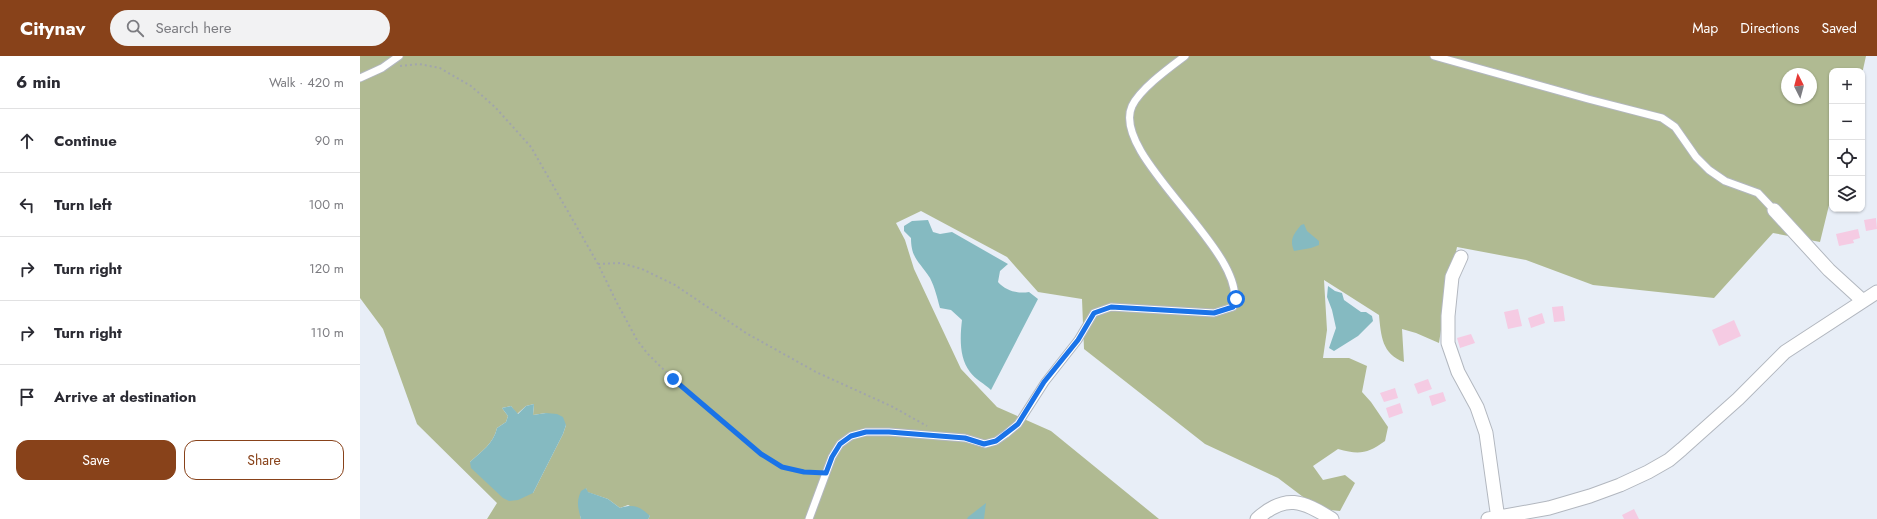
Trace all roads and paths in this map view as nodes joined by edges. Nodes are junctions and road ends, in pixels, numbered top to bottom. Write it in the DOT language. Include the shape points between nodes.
graph roads {
  1 [pos="399,56"];
  2 [pos="1184,56"];
  3 [pos="1434,56"];
  4 [pos="382,68"];
  5 [pos="360,78"];
  6 [pos="1774,210"];
  7 [pos="1461,257"];
  8 [pos="598,264"];
  9 [pos="1877,292"];
  10 [pos="1863,301"];
  11 [pos="929,427"];
  12 [pos="826,473"];
  13 [pos="1494,518"];
  14 [pos="809,519"];
  15 [pos="1257,519"];
  16 [pos="1332,519"];
  1 -- 4 [label="lane"];
  2 -- 12 [label="lane" via="1153,82 1132,105 1129,126 1144,159 1223,264 1234,284 1236,299 1233,307 1214,313 1111,307 1094,313 1078,340 1044,382 1018,424 996,441 984,444 965,438 866,432 851,436 840,444"];
  3 -- 6 [label="lane" via="1662,118 1675,127 1696,157 1709,170 1725,181 1758,193"];
  4 -- 5 [label="lane"];
  4 -- 8 [label="path" via="419,64 440,68 471,86 495,107 531,147"];
  6 -- 10 [label="street" via="1829,270"];
  7 -- 13 [label="street" via="1452,277 1448,343 1458,372 1477,407 1486,433"];
  8 -- 11 [label="path" via="621,263 642,269 675,286 746,333 816,372 891,406"];
  8 -- 12 [label="path" via="637,340 647,354 673,379 766,458 782,467"];
  9 -- 10 [label="street"];
  10 -- 13 [label="street" via="1785,352 1738,399 1673,456 1653,469 1590,496 1549,508"];
  12 -- 14 [label="lane"];
  15 -- 16 [label="street" via="1269,508 1285,502 1296,502"];
}
